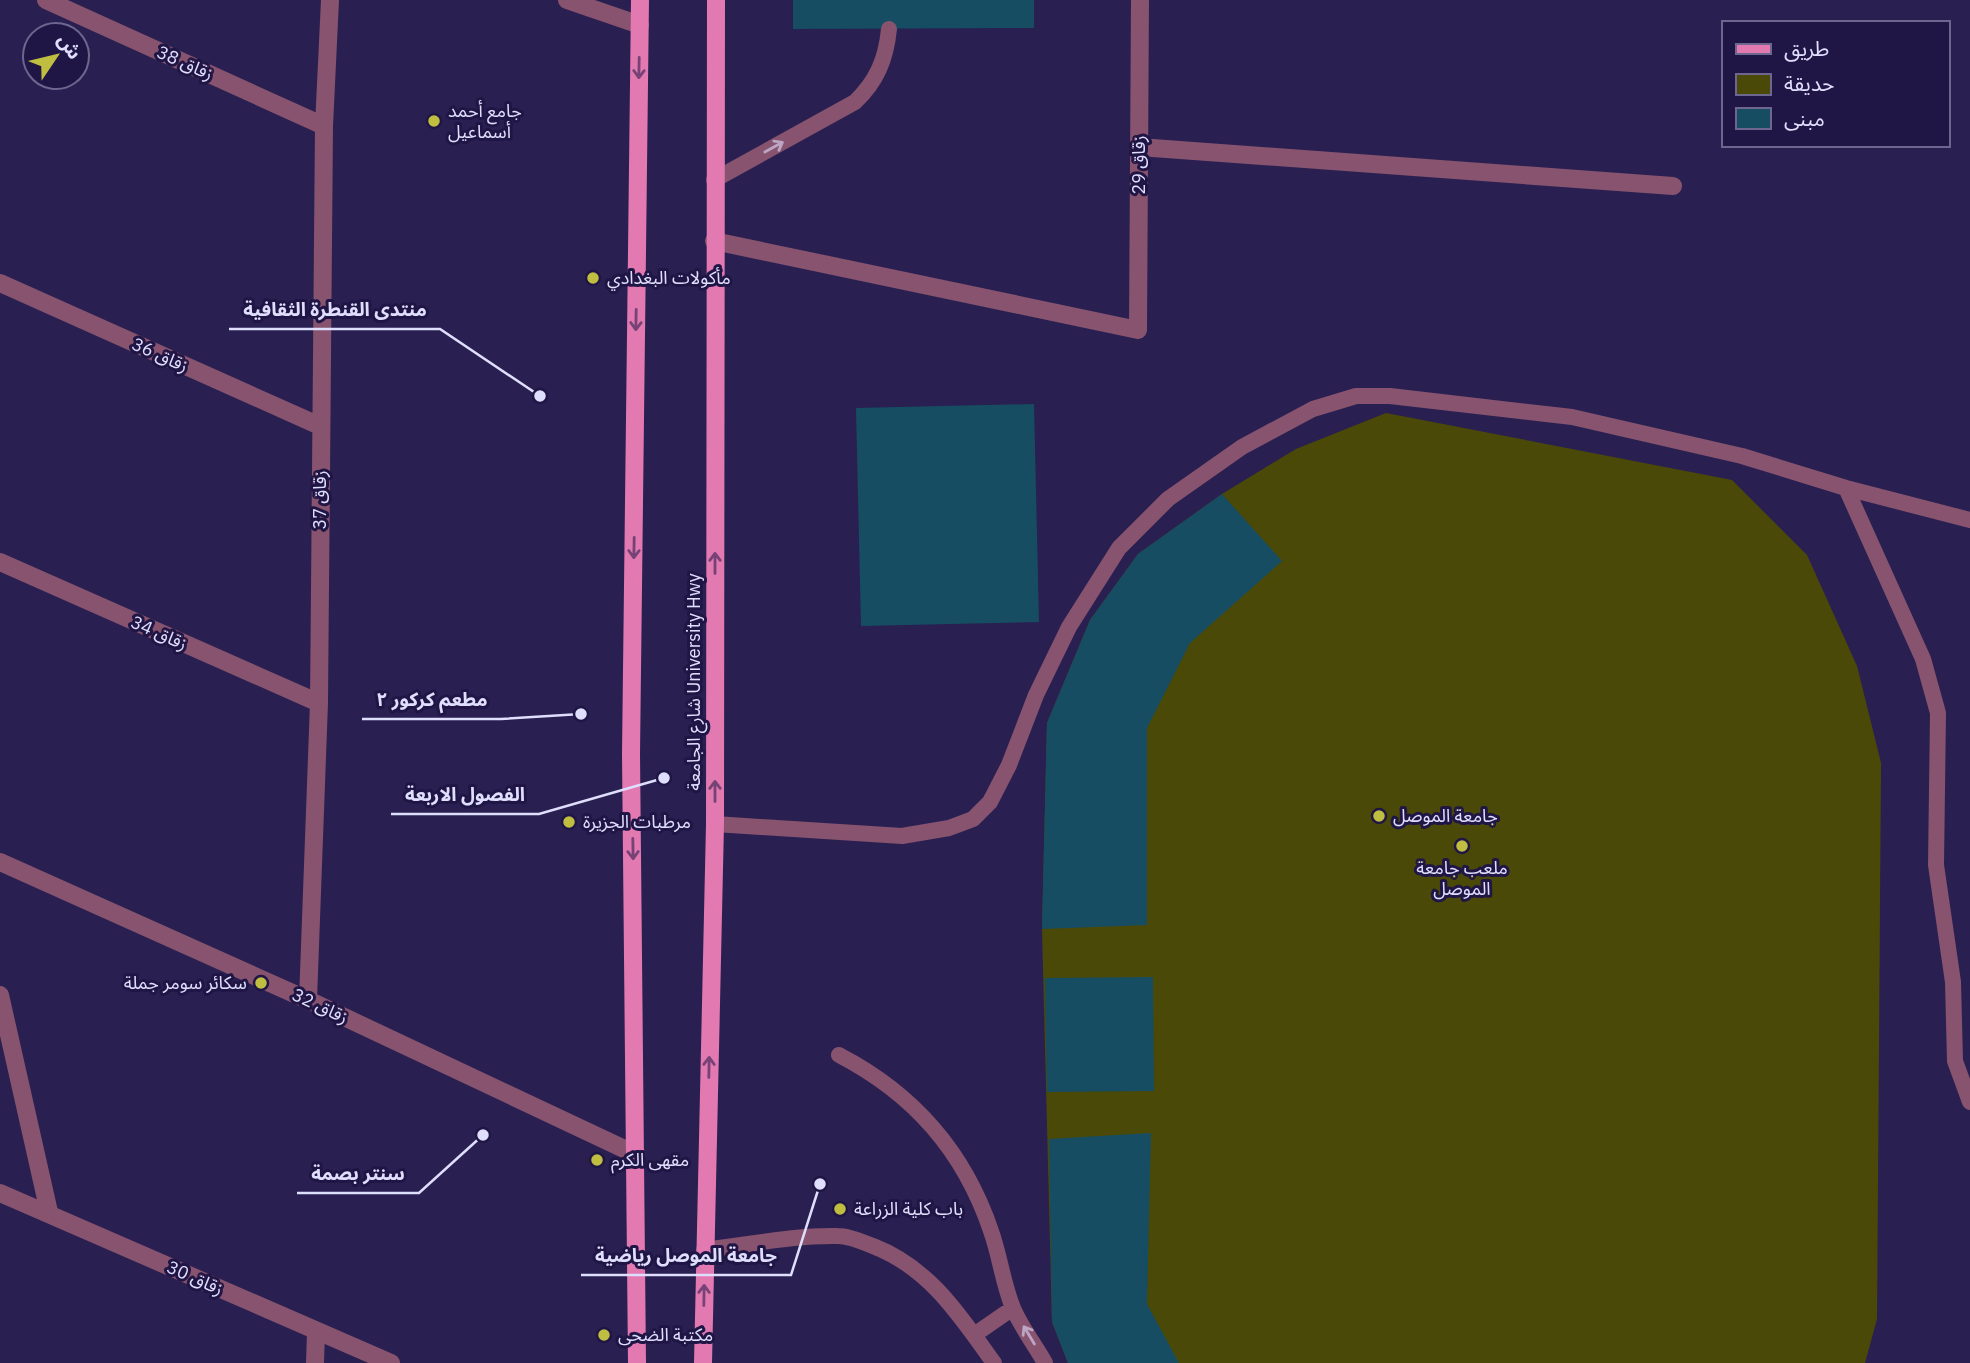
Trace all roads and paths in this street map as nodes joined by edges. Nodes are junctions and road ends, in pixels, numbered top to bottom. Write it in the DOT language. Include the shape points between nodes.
graph roads {
  1 [pos="46,0"];
  2 [pos="330,0"];
  3 [pos="567,0"];
  4 [pos="640,0"];
  5 [pos="716,0"];
  6 [pos="1140,0"];
  7 [pos="640,25"];
  8 [pos="889,29"];
  9 [pos="324,126"];
  10 [pos="1139,147"];
  11 [pos="714,180"];
  12 [pos="1673,186"];
  13 [pos="714,241"];
  14 [pos="0,283"];
  15 [pos="320,426"];
  16 [pos="1846,488"];
  17 [pos="1970,520"];
  18 [pos="0,562"];
  19 [pos="319,704"];
  20 [pos="715,824"];
  21 [pos="0,862"];
  22 [pos="0,995"];
  23 [pos="308,1000"];
  24 [pos="839,1055"];
  25 [pos="1970,1102"];
  26 [pos="637,1155"];
  27 [pos="0,1193"];
  28 [pos="49,1212"];
  29 [pos="704,1250"];
  30 [pos="1013,1308"];
  31 [pos="316,1332"];
  32 [pos="974,1335"];
  33 [pos="314,1363"];
  34 [pos="391,1363"];
  35 [pos="637,1363"];
  36 [pos="703,1363"];
  37 [pos="994,1363"];
  38 [pos="1045,1363"];
  1 -- 9 [label="street, زقاق 38"];
  2 -- 9 [label="street, زقاق 37"];
  3 -- 7 [label="street"];
  4 -- 7 [label="main road"];
  5 -- 11 [label="main road, شارع الجامعة University Hwy"];
  6 -- 10 [label="street, زقاق 29"];
  7 -- 26 [label="main road, one-way" via="631,754"];
  11 -- 8 [label="lane, one-way" via="855,102 883,62"];
  9 -- 15 [label="street, زقاق 37"];
  10 -- 12 [label="street"];
  10 -- 13 [label="street, زقاق 29" via="1138,330"];
  11 -- 13 [label="main road, شارع الجامعة University Hwy"];
  20 -- 13 [label="main road, شارع الجامعة University Hwy, one-way"];
  14 -- 15 [label="street, زقاق 36"];
  15 -- 19 [label="street, زقاق 37"];
  16 -- 17 [label="lane"];
  16 -- 20 [label="lane" via="1742,456 1572,417 1356,396 1313,409 1242,447 1168,499 1119,548 1069,627 990,802 973,819 949,828 902,835"];
  16 -- 25 [label="lane" via="1923,659 1938,713 1936,865 1953,982 1955,1061"];
  18 -- 19 [label="street, زقاق 34"];
  19 -- 23 [label="street, زقاق 37"];
  29 -- 20 [label="main road, شارع الجامعة University Hwy, one-way"];
  21 -- 23 [label="street, زقاق 32"];
  22 -- 28 [label="street"];
  23 -- 26 [label="street, زقاق 32"];
  24 -- 30 [label="lane" via="900,1093 955,1153 990,1228"];
  26 -- 35 [label="main road"];
  27 -- 28 [label="street, زقاق 30"];
  28 -- 31 [label="street, زقاق 30"];
  29 -- 32 [label="lane" via="839,1236 863,1242 907,1262 945,1296"];
  36 -- 29 [label="main road, شارع الجامعة University Hwy, one-way"];
  30 -- 32 [label="lane"];
  38 -- 30 [label="lane, one-way"];
  31 -- 33 [label="street"];
  31 -- 34 [label="street, زقاق 30"];
  32 -- 37 [label="lane"];
}
